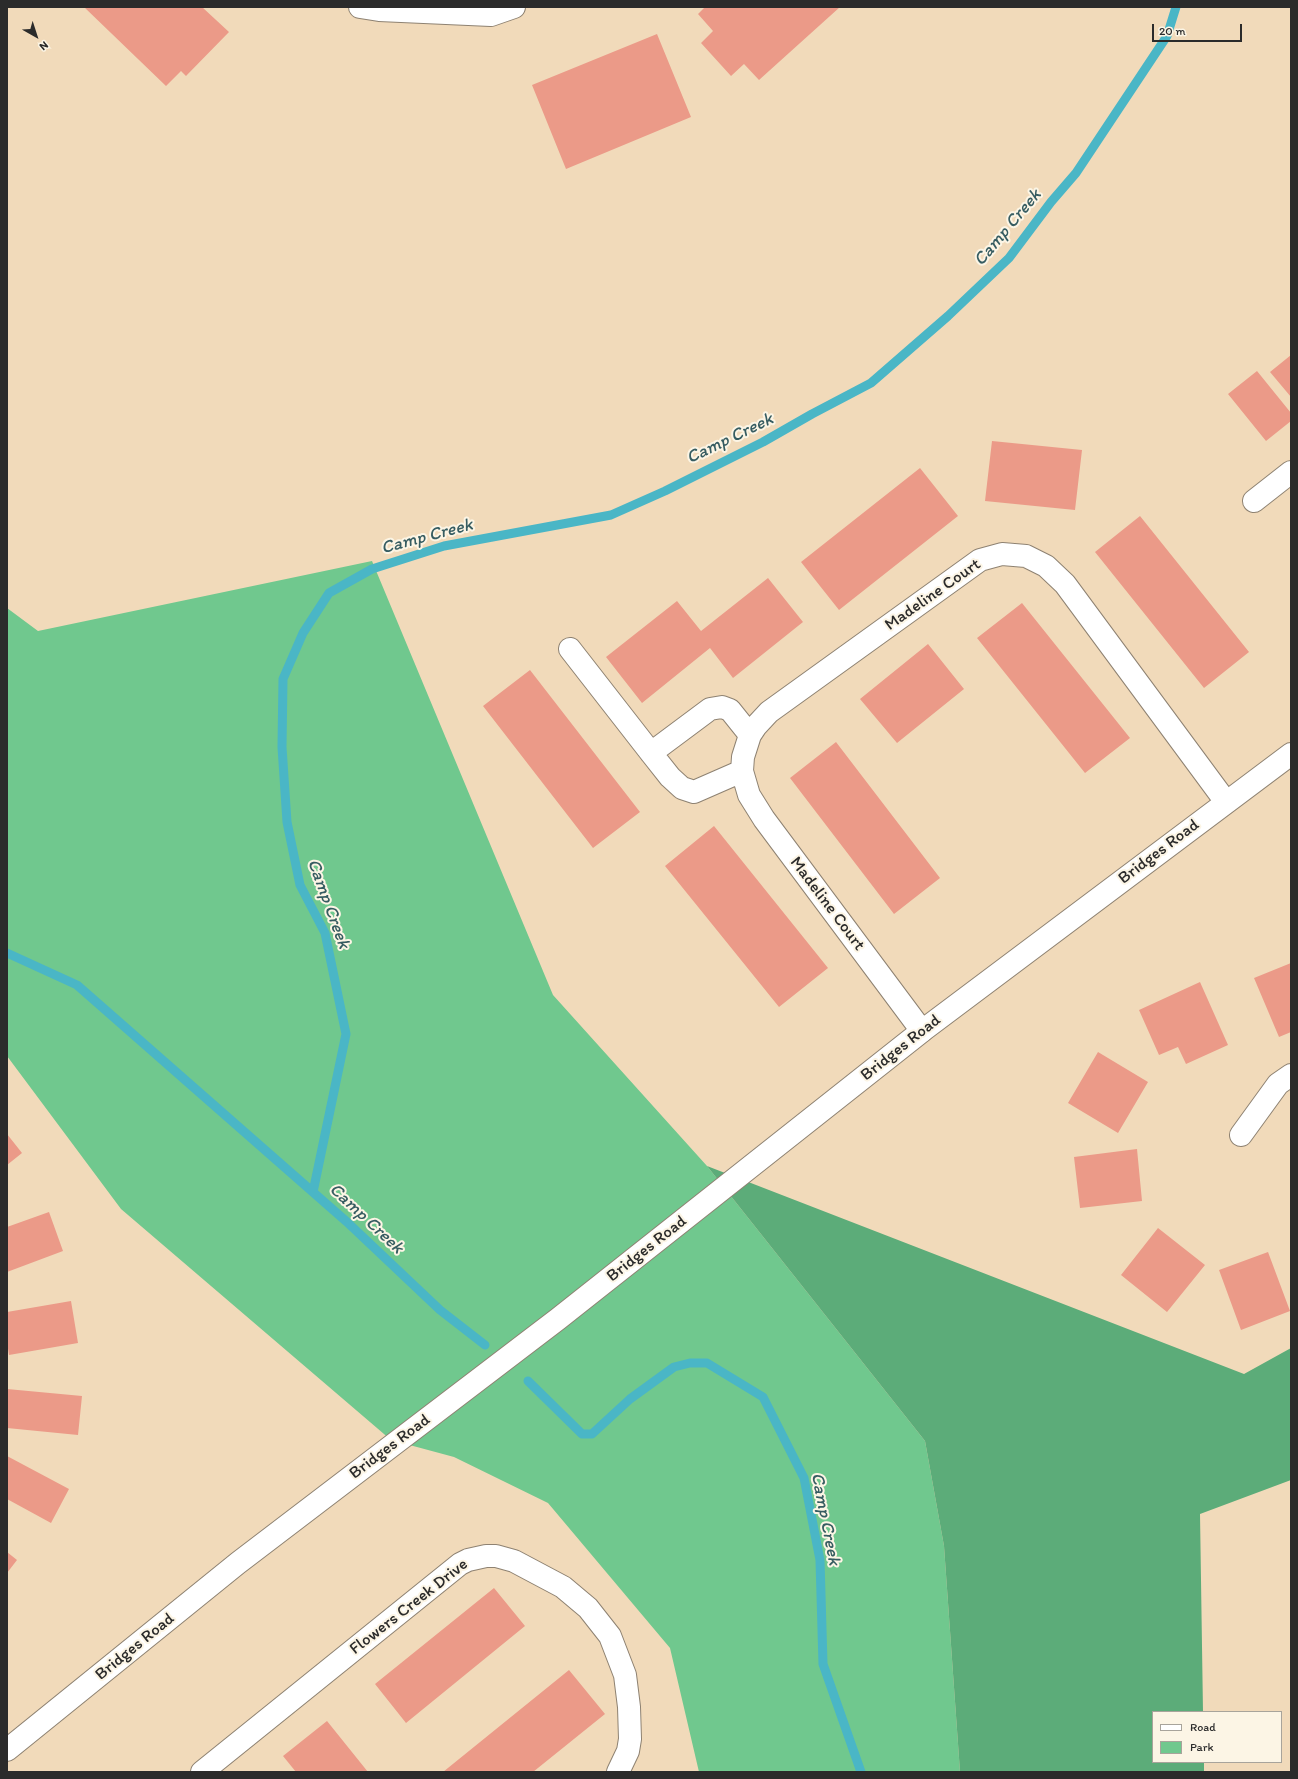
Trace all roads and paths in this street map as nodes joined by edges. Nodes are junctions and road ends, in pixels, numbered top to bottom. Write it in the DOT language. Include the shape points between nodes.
graph roads {
  1 [pos="360,7"];
  2 [pos="514,7"];
  3 [pos="1291,472"];
  4 [pos="1254,501"];
  5 [pos="570,649"];
  6 [pos="750,736"];
  7 [pos="651,753"];
  8 [pos="1291,754"];
  9 [pos="742,771"];
  10 [pos="1226,802"];
  11 [pos="922,1031"];
  12 [pos="1291,1076"];
  13 [pos="1241,1135"];
  14 [pos="7,1750"];
  15 [pos="216,1768"];
  16 [pos="618,1772"];
  1 -- 2 [label="street" via="491,15"];
  3 -- 4 [label="street"];
  5 -- 7 [label="street"];
  6 -- 7 [label="street" via="730,710 710,709"];
  6 -- 9 [label="street, Madeline Court" via="743,757"];
  6 -- 10 [label="street, Madeline Court" via="769,712 980,560 1002,554 1026,556 1046,566 1066,584"];
  7 -- 9 [label="street" via="682,788 694,792"];
  8 -- 10 [label="street, Bridges Road"];
  9 -- 11 [label="street, Madeline Court" via="749,794 764,819"];
  10 -- 11 [label="street, Bridges Road"];
  11 -- 14 [label="street, Bridges Road" via="565,1314 238,1563"];
  12 -- 13 [label="street" via="1278,1084"];
  15 -- 16 [label="street, Flowers Creek Drive" via="460,1564 477,1557 496,1556 514,1561 571,1593 596,1617 610,1636 621,1661 628,1690 630,1739 624,1763"];
}
